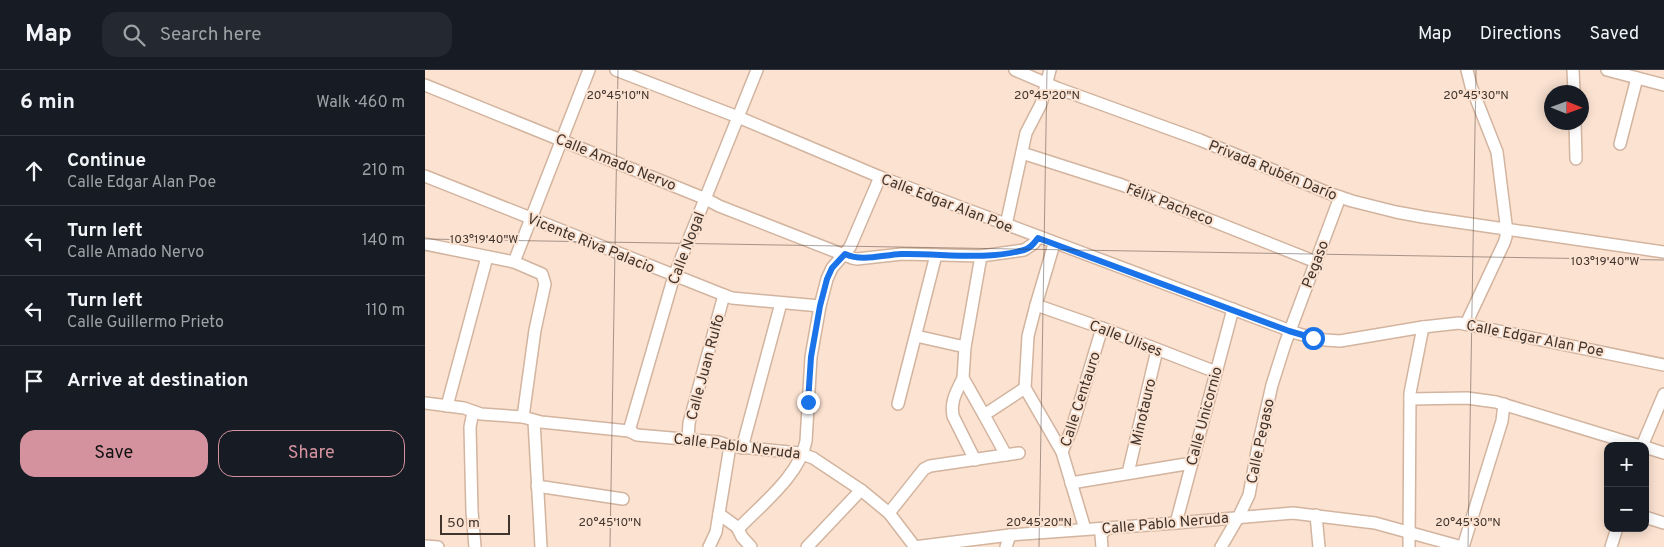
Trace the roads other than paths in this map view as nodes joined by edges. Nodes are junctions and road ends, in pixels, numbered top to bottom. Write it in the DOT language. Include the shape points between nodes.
graph roads {
  1 [pos="589,70"];
  2 [pos="616,70"];
  3 [pos="757,70"];
  4 [pos="1015,70"];
  5 [pos="1050,70"];
  6 [pos="1467,70"];
  7 [pos="1573,70"];
  8 [pos="1607,70"];
  9 [pos="1637,78"];
  10 [pos="1046,84"];
  11 [pos="425,85"];
  12 [pos="1573,85"];
  13 [pos="1664,85"];
  14 [pos="738,117"];
  15 [pos="1575,130"];
  16 [pos="562,140"];
  17 [pos="1620,144"];
  18 [pos="1022,153"];
  19 [pos="1576,159"];
  20 [pos="425,176"];
  21 [pos="880,177"];
  22 [pos="1340,197"];
  23 [pos="706,199"];
  24 [pos="530,219"];
  25 [pos="1006,225"];
  26 [pos="1506,229"];
  27 [pos="1038,238"];
  28 [pos="425,244"];
  29 [pos="1054,244"];
  30 [pos="1664,252"];
  31 [pos="845,254"];
  32 [pos="935,255"];
  33 [pos="981,256"];
  34 [pos="487,257"];
  35 [pos="513,262"];
  36 [pos="1315,262"];
  37 [pos="674,276"];
  38 [pos="724,296"];
  39 [pos="781,303"];
  40 [pos="1036,305"];
  41 [pos="820,306"];
  42 [pos="1233,310"];
  43 [pos="1466,324"];
  44 [pos="1423,327"];
  45 [pos="1102,328"];
  46 [pos="1289,331"];
  47 [pos="916,336"];
  48 [pos="965,347"];
  49 [pos="1157,350"];
  50 [pos="1664,365"];
  51 [pos="1216,372"];
  52 [pos="963,378"];
  53 [pos="1025,388"];
  54 [pos="1664,394"];
  55 [pos="1410,399"];
  56 [pos="425,403"];
  57 [pos="898,404"];
  58 [pos="1505,404"];
  59 [pos="447,406"];
  60 [pos="473,412"];
  61 [pos="984,415"];
  62 [pos="528,419"];
  63 [pos="629,431"];
  64 [pos="688,439"];
  65 [pos="1630,442"];
  66 [pos="1645,442"];
  67 [pos="729,446"];
  68 [pos="742,448"];
  69 [pos="1649,448"];
  70 [pos="1062,452"];
  71 [pos="1019,453"];
  72 [pos="1664,453"];
  73 [pos="803,454"];
  74 [pos="1006,455"];
  75 [pos="975,460"];
  76 [pos="1192,463"];
  77 [pos="1128,474"];
  78 [pos="1071,483"];
  79 [pos="537,486"];
  80 [pos="861,490"];
  81 [pos="623,499"];
  82 [pos="889,513"];
  83 [pos="719,514"];
  84 [pos="1316,515"];
  85 [pos="1239,516"];
  86 [pos="1649,519"];
  87 [pos="1176,523"];
  88 [pos="1664,523"];
  89 [pos="1107,528"];
  90 [pos="738,529"];
  91 [pos="1085,529"];
  92 [pos="1616,532"];
  93 [pos="1409,533"];
  94 [pos="1010,535"];
  95 [pos="910,545"];
  96 [pos="425,546"];
  97 [pos="438,547"];
  98 [pos="475,547"];
  99 [pos="541,547"];
  100 [pos="709,547"];
  101 [pos="751,547"];
  102 [pos="807,547"];
  103 [pos="1006,547"];
  104 [pos="1102,547"];
  105 [pos="1221,547"];
  106 [pos="1319,547"];
  107 [pos="1409,547"];
  108 [pos="1463,547"];
  109 [pos="1611,547"];
  1 -- 16 [label="street"];
  2 -- 14 [label="street, Calle Edgar Alan Poe"];
  3 -- 14 [label="street, Calle Nogal"];
  4 -- 10 [label="street, Privada Rubén Darío"];
  5 -- 10 [label="street"];
  6 -- 26 [label="street" via="1497,152"];
  7 -- 12 [label="street"];
  8 -- 9 [label="street"];
  9 -- 13 [label="street"];
  9 -- 17 [label="street"];
  10 -- 18 [label="street" via="1041,104 1028,128"];
  10 -- 22 [label="street, Privada Rubén Darío" via="1200,140"];
  11 -- 16 [label="street, Calle Amado Nervo"];
  14 -- 21 [label="street, Calle Edgar Alan Poe"];
  14 -- 23 [label="street, Calle Nogal"];
  15 -- 19 [label="street"];
  16 -- 23 [label="street, Calle Amado Nervo"];
  16 -- 24 [label="street"];
  18 -- 25 [label="street"];
  18 -- 36 [label="street, Félix Pacheco" via="1122,184"];
  20 -- 24 [label="street, Vicente Riva Palacio"];
  21 -- 25 [label="street, Calle Edgar Alan Poe"];
  21 -- 31 [label="street"];
  22 -- 26 [label="street, Privada Rubén Darío" via="1396,212"];
  22 -- 36 [label="street, Pegaso"];
  23 -- 31 [label="street, Calle Amado Nervo"];
  23 -- 37 [label="street, Calle Nogal"];
  24 -- 35 [label="street"];
  24 -- 37 [label="street, Vicente Riva Palacio"];
  25 -- 27 [label="street, Calle Edgar Alan Poe"];
  26 -- 30 [label="street, Privada Rubén Darío"];
  26 -- 43 [label="street" via="1504,243"];
  27 -- 29 [label="street, Calle Edgar Alan Poe"];
  27 -- 33 [label="street, Calle Amado Nervo" via="1024,250"];
  28 -- 34 [label="street"];
  29 -- 40 [label="street"];
  29 -- 42 [label="street, Calle Edgar Alan Poe"];
  31 -- 32 [label="street, Calle Amado Nervo" via="857,259 902,254"];
  31 -- 41 [label="street" via="829,274"];
  32 -- 33 [label="street, Calle Amado Nervo"];
  32 -- 47 [label="street"];
  33 -- 48 [label="street"];
  34 -- 35 [label="street"];
  34 -- 59 [label="street"];
  35 -- 62 [label="street" via="542,274 545,284 535,330"];
  36 -- 46 [label="street, Pegaso"];
  37 -- 38 [label="street, Vicente Riva Palacio"];
  37 -- 63 [label="street, Calle Nogal"];
  38 -- 39 [label="street, Vicente Riva Palacio"];
  38 -- 64 [label="street, Calle Juan Rulfo" via="689,423"];
  39 -- 41 [label="street, Vicente Riva Palacio"];
  39 -- 68 [label="street"];
  40 -- 45 [label="street, Calle Ulises"];
  40 -- 53 [label="street" via="1028,336"];
  41 -- 73 [label="street" via="811,357"];
  42 -- 46 [label="street, Calle Edgar Alan Poe"];
  42 -- 51 [label="street, Calle Unicornio"];
  43 -- 44 [label="street, Calle Edgar Alan Poe"];
  43 -- 50 [label="street, Calle Edgar Alan Poe"];
  44 -- 46 [label="street, Calle Edgar Alan Poe" via="1340,341"];
  44 -- 55 [label="street"];
  45 -- 49 [label="street, Calle Ulises"];
  45 -- 70 [label="street, Calle Centauro"];
  46 -- 85 [label="street, Calle Pegaso" via="1258,446 1249,495"];
  47 -- 48 [label="street"];
  47 -- 57 [label="street"];
  48 -- 52 [label="street"];
  49 -- 51 [label="street, Calle Ulises"];
  49 -- 77 [label="street, Minotauro"];
  51 -- 76 [label="street, Calle Unicornio"];
  52 -- 61 [label="street"];
  52 -- 75 [label="street" via="951,404 953,416"];
  53 -- 61 [label="street"];
  53 -- 70 [label="street"];
  54 -- 66 [label="street"];
  55 -- 58 [label="street" via="1467,398"];
  55 -- 93 [label="street"];
  56 -- 59 [label="street, Calle Pablo Neruda"];
  58 -- 65 [label="street"];
  58 -- 108 [label="street"];
  59 -- 60 [label="street, Calle Pablo Neruda"];
  60 -- 62 [label="street, Calle Pablo Neruda"];
  60 -- 98 [label="street" via="470,426"];
  61 -- 74 [label="street"];
  62 -- 63 [label="street, Calle Pablo Neruda"];
  62 -- 79 [label="street"];
  63 -- 64 [label="street, Calle Pablo Neruda" via="637,435"];
  64 -- 67 [label="street, Calle Pablo Neruda"];
  67 -- 68 [label="street, Calle Pablo Neruda"];
  67 -- 83 [label="street"];
  68 -- 73 [label="street, Calle Pablo Neruda"];
  69 -- 72 [label="street"];
  70 -- 78 [label="street, Calle Centauro"];
  71 -- 74 [label="street"];
  73 -- 80 [label="street, Calle Pablo Neruda"];
  73 -- 90 [label="street" via="792,474"];
  74 -- 75 [label="street"];
  75 -- 82 [label="street" via="930,466"];
  76 -- 77 [label="street"];
  76 -- 87 [label="street, Calle Unicornio"];
  77 -- 78 [label="street"];
  78 -- 91 [label="street, Calle Centauro"];
  79 -- 81 [label="street"];
  79 -- 99 [label="street"];
  80 -- 82 [label="street, Calle Pablo Neruda"];
  80 -- 102 [label="street"];
  82 -- 95 [label="street, Calle Pablo Neruda"];
  83 -- 90 [label="street"];
  83 -- 100 [label="street"];
  84 -- 85 [label="street, Calle Pablo Neruda"];
  84 -- 93 [label="street, Calle Pablo Neruda" via="1375,523"];
  84 -- 106 [label="street"];
  85 -- 87 [label="street, Calle Pablo Neruda"];
  85 -- 105 [label="street, Calle Pegaso"];
  86 -- 88 [label="street"];
  87 -- 89 [label="street, Calle Pablo Neruda"];
  89 -- 91 [label="street, Calle Pablo Neruda"];
  89 -- 104 [label="street" via="1101,535"];
  90 -- 101 [label="street"];
  91 -- 94 [label="street, Calle Pablo Neruda"];
  92 -- 109 [label="street"];
  93 -- 107 [label="street"];
  93 -- 108 [label="street, Calle Pablo Neruda"];
  94 -- 95 [label="street, Calle Pablo Neruda"];
  94 -- 103 [label="street"];
  96 -- 97 [label="street"];
}
